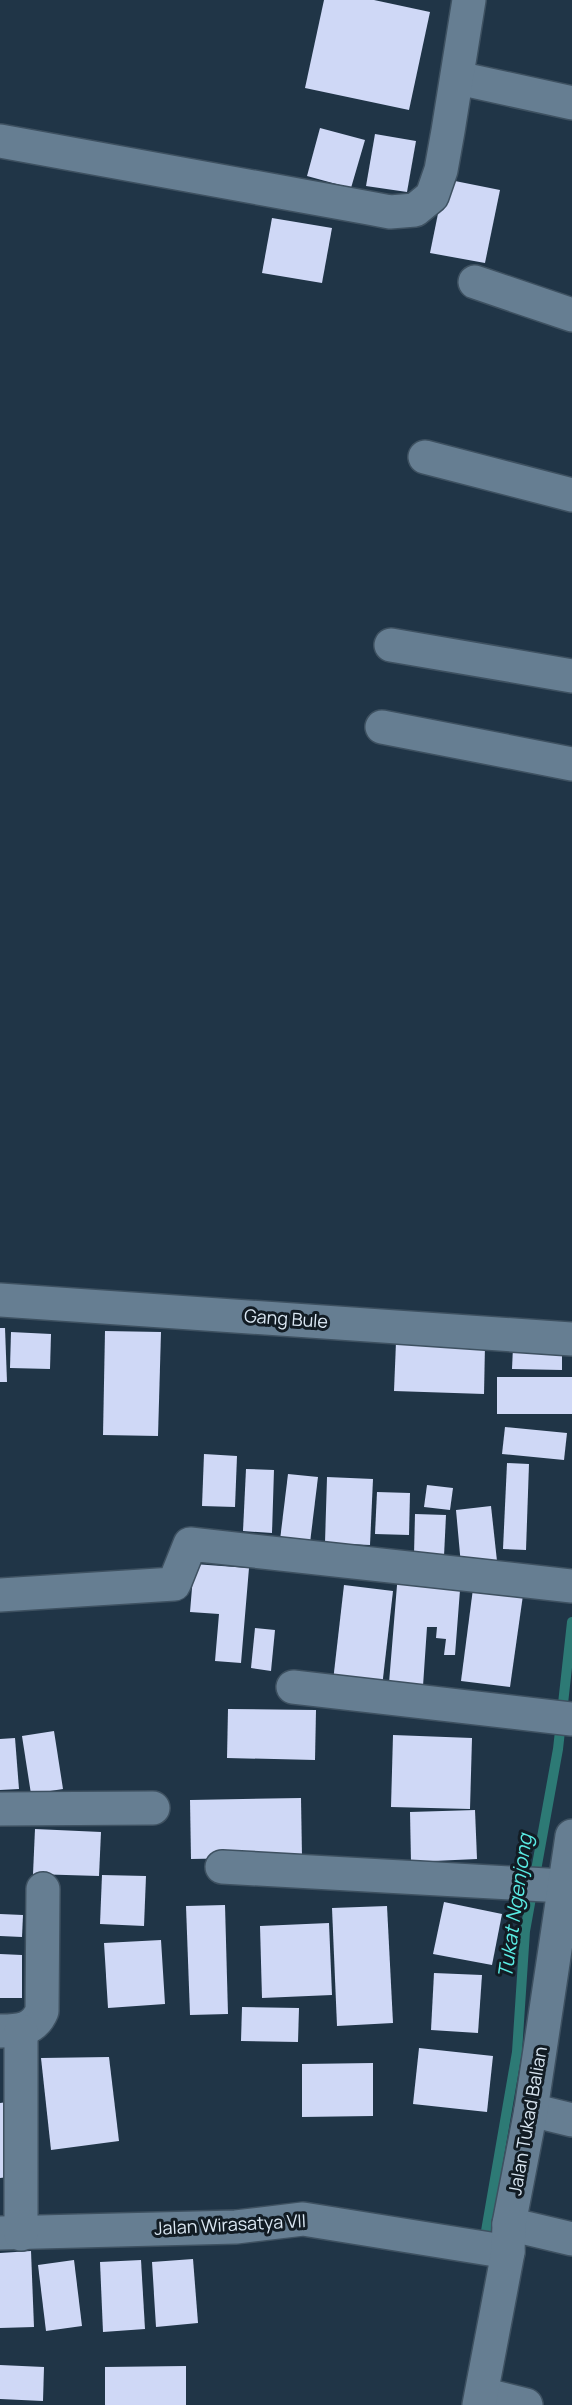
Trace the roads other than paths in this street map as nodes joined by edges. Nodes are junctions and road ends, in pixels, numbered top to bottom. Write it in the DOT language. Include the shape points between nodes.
graph roads {
  1 [pos="469,0"];
  2 [pos="458,78"];
  3 [pos="572,103"];
  4 [pos="0,141"];
  5 [pos="475,282"];
  6 [pos="572,315"];
  7 [pos="425,457"];
  8 [pos="572,495"];
  9 [pos="391,645"];
  10 [pos="572,676"];
  11 [pos="382,727"];
  12 [pos="572,764"];
  13 [pos="0,1300"];
  14 [pos="572,1339"];
  15 [pos="572,1586"];
  16 [pos="0,1595"];
  17 [pos="293,1687"];
  18 [pos="572,1719"];
  19 [pos="153,1808"];
  20 [pos="0,1809"];
  21 [pos="572,1836"];
  22 [pos="222,1867"];
  23 [pos="564,1886"];
  24 [pos="43,1889"];
  25 [pos="561,1994"];
  26 [pos="10,2031"];
  27 [pos="531,2110"];
  28 [pos="572,2120"];
  29 [pos="10,2234"];
  30 [pos="509,2238"];
  31 [pos="572,2240"];
  32 [pos="481,2399"];
  33 [pos="526,2405"];
  1 -- 2 [label="street"];
  2 -- 3 [label="street"];
  2 -- 4 [label="street" via="441,171 432,196 415,210 390,212"];
  5 -- 6 [label="street"];
  7 -- 8 [label="street"];
  9 -- 10 [label="street"];
  11 -- 12 [label="street"];
  13 -- 14 [label="street, Gang Bule"];
  15 -- 16 [label="street" via="190,1544 174,1584"];
  17 -- 18 [label="street"];
  19 -- 20 [label="street"];
  21 -- 23 [label="street, Jalan Tukad Balian"];
  22 -- 23 [label="street"];
  23 -- 25 [label="street, Jalan Tukad Balian"];
  24 -- 26 [label="street, Jalan Wirasatya VII" via="42,2011 37,2022"];
  25 -- 27 [label="street, Jalan Tukad Balian"];
  26 -- 29 [label="street, Jalan Wirasatya VII"];
  27 -- 28 [label="street"];
  27 -- 30 [label="street, Jalan Tukad Balian"];
  29 -- 30 [label="street, Jalan Wirasatya VII" via="236,2227 303,2219"];
  30 -- 31 [label="street, Jalan Wirasatya VII"];
  30 -- 32 [label="street, Jalan Tukad Balian"];
  32 -- 33 [label="street"];
}
